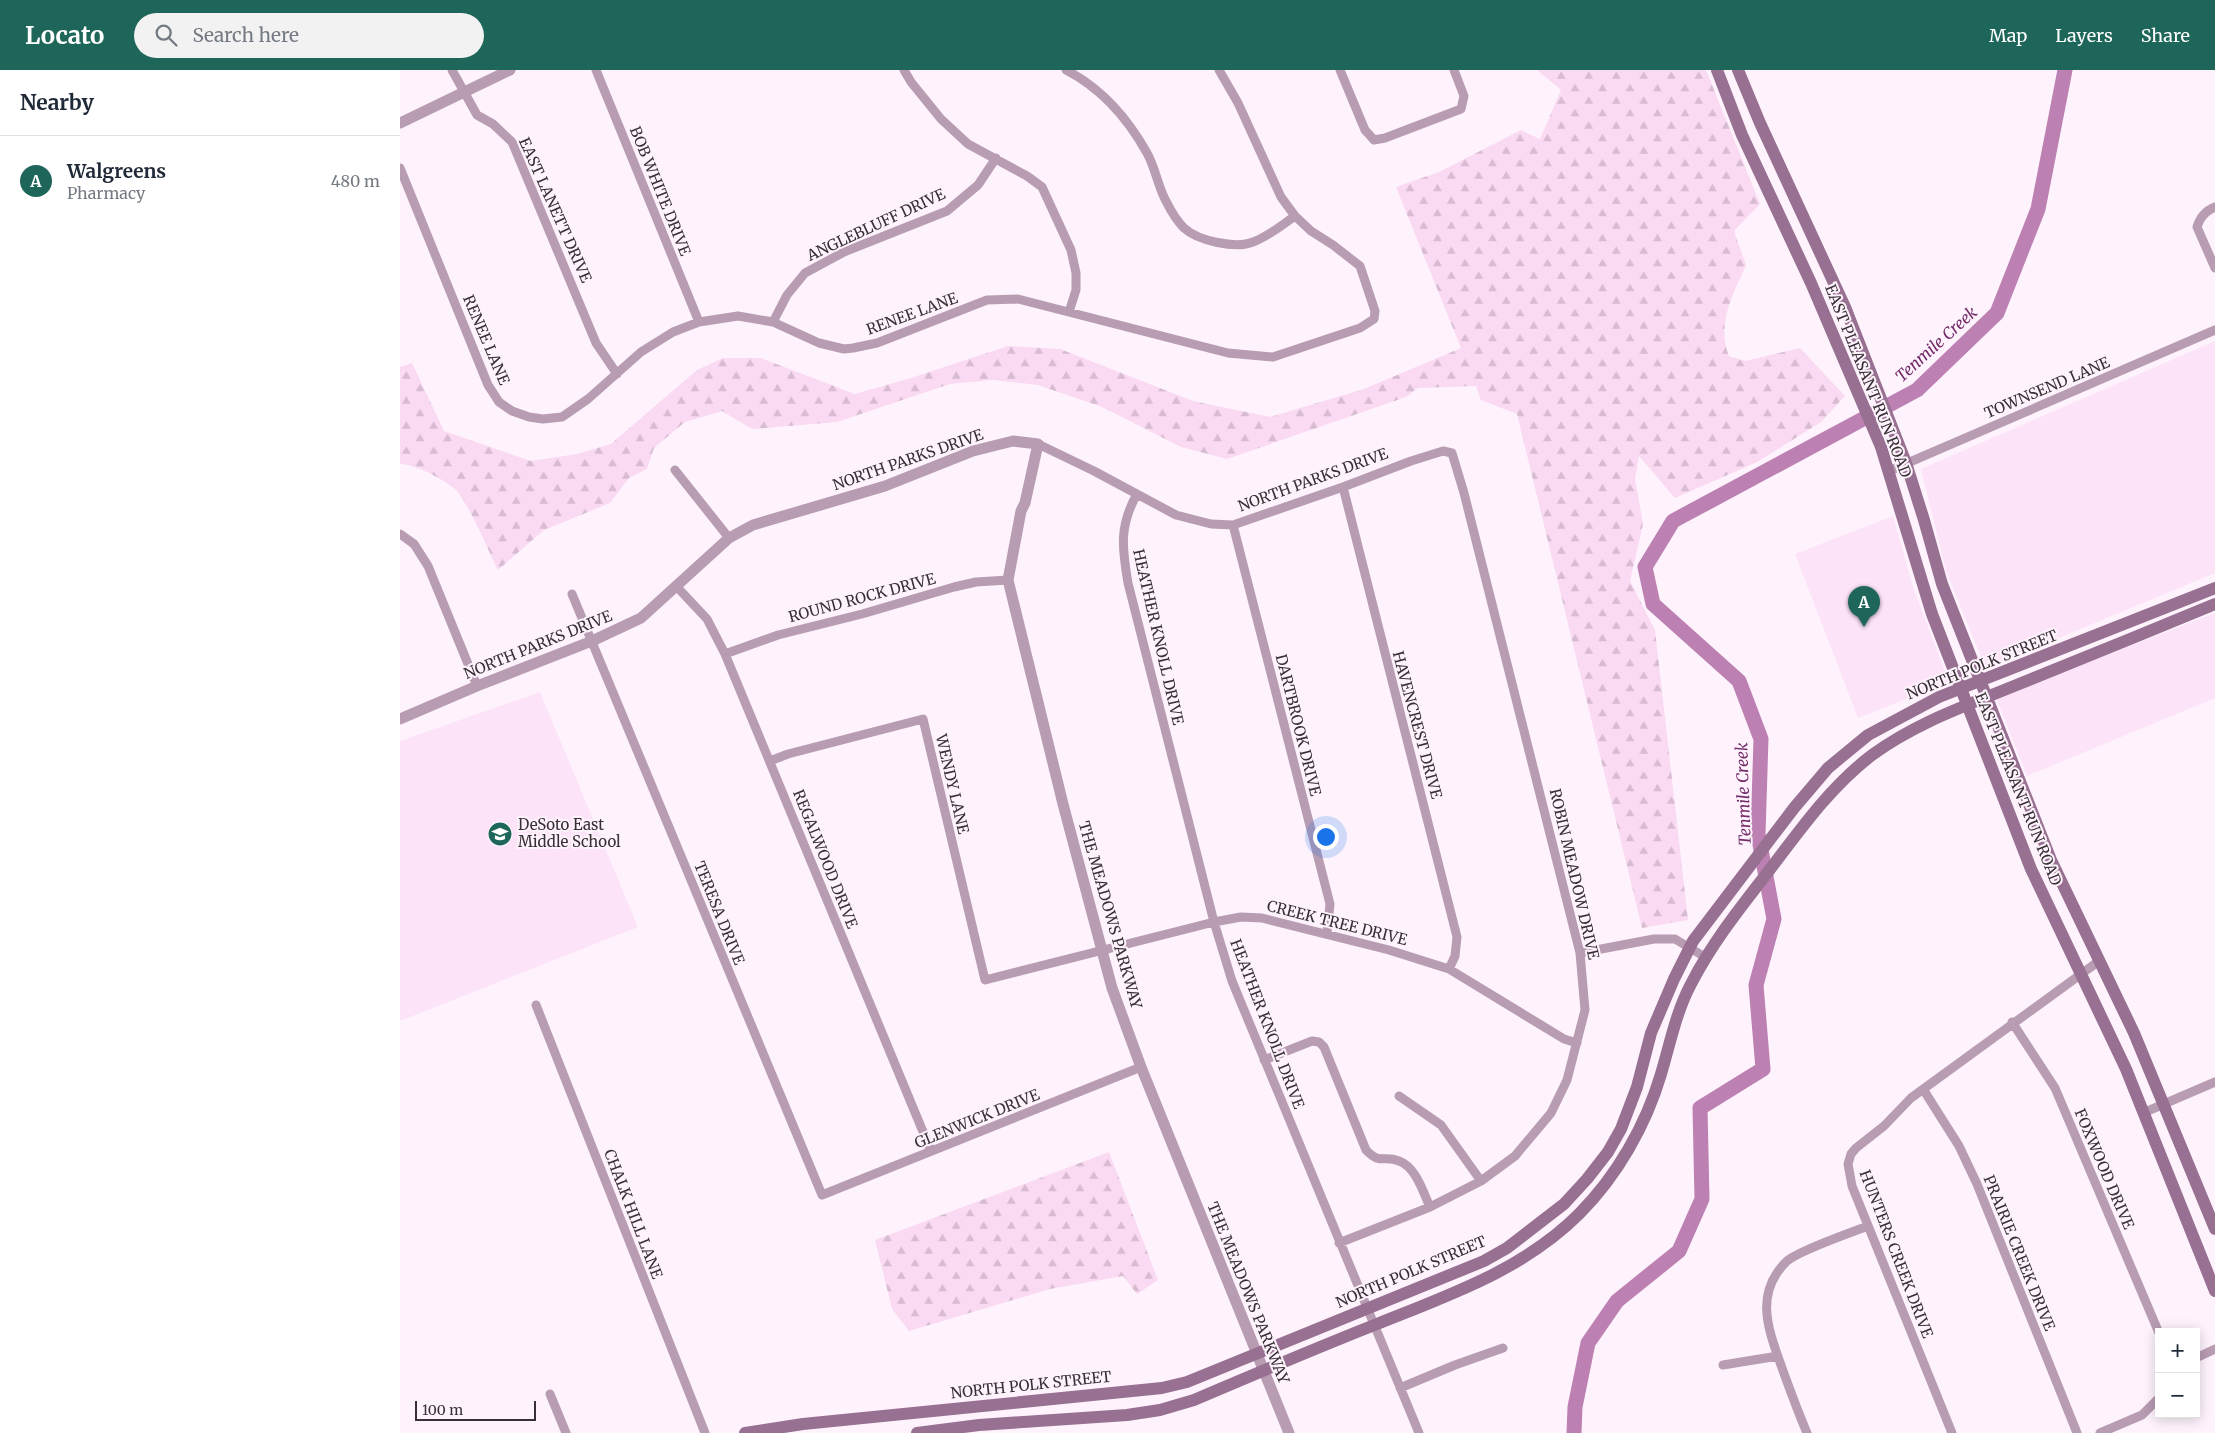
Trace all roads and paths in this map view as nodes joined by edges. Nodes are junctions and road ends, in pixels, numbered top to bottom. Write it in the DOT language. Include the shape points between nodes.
graph roads {
  1 [pos="452,70"];
  2 [pos="510,70"];
  3 [pos="596,70"];
  4 [pos="904,70"];
  5 [pos="1066,70"];
  6 [pos="1219,70"];
  7 [pos="1340,70"];
  8 [pos="1454,70"];
  9 [pos="1717,70"];
  10 [pos="1738,70"];
  11 [pos="463,93"];
  12 [pos="400,123"];
  13 [pos="996,158"];
  14 [pos="400,168"];
  15 [pos="2211,209"];
  16 [pos="1295,216"];
  17 [pos="1805,219"];
  18 [pos="1786,228"];
  19 [pos="2215,268"];
  20 [pos="1069,312"];
  21 [pos="699,322"];
  22 [pos="773,322"];
  23 [pos="2215,330"];
  24 [pos="617,374"];
  25 [pos="1038,444"];
  26 [pos="1452,454"];
  27 [pos="1906,463"];
  28 [pos="675,470"];
  29 [pos="1889,471"];
  30 [pos="1342,487"];
  31 [pos="1136,494"];
  32 [pos="1233,524"];
  33 [pos="400,534"];
  34 [pos="729,538"];
  35 [pos="1008,580"];
  36 [pos="1942,584"];
  37 [pos="677,587"];
  38 [pos="2215,588"];
  39 [pos="1925,592"];
  40 [pos="572,594"];
  41 [pos="2215,604"];
  42 [pos="592,641"];
  43 [pos="2077,644"];
  44 [pos="725,654"];
  45 [pos="2083,658"];
  46 [pos="1981,681"];
  47 [pos="477,686"];
  48 [pos="1960,689"];
  49 [pos="1987,697"];
  50 [pos="1966,705"];
  51 [pos="400,719"];
  52 [pos="770,761"];
  53 [pos="2052,860"];
  54 [pos="2031,869"];
  55 [pos="1214,922"];
  56 [pos="1327,933"];
  57 [pos="1690,948"];
  58 [pos="1102,952"];
  59 [pos="1580,953"];
  60 [pos="1705,957"];
  61 [pos="2099,961"];
  62 [pos="1449,970"];
  63 [pos="2081,972"];
  64 [pos="985,980"];
  65 [pos="536,1005"];
  66 [pos="2012,1022"];
  67 [pos="1577,1043"];
  68 [pos="1264,1060"];
  69 [pos="1141,1067"];
  70 [pos="2215,1082"];
  71 [pos="1923,1089"];
  72 [pos="1399,1096"];
  73 [pos="2164,1105"];
  74 [pos="2143,1113"];
  75 [pos="931,1151"];
  76 [pos="1481,1181"];
  77 [pos="822,1195"];
  78 [pos="1430,1207"];
  79 [pos="1868,1226"];
  80 [pos="2215,1230"];
  81 [pos="1339,1243"];
  82 [pos="2215,1291"];
  83 [pos="1367,1308"];
  84 [pos="1374,1325"];
  85 [pos="2157,1328"];
  86 [pos="1503,1348"];
  87 [pos="2215,1349"];
  88 [pos="1257,1355"];
  89 [pos="1778,1356"];
  90 [pos="2200,1356"];
  91 [pos="1722,1365"];
  92 [pos="1263,1371"];
  93 [pos="1400,1388"];
  94 [pos="550,1394"];
  95 [pos="2155,1402"];
  96 [pos="976,1408"];
  97 [pos="979,1425"];
  98 [pos="566,1433"];
  99 [pos="705,1433"];
  100 [pos="745,1433"];
  101 [pos="917,1433"];
  102 [pos="1289,1433"];
  103 [pos="1419,1433"];
  104 [pos="1807,1433"];
  105 [pos="1952,1433"];
  106 [pos="2077,1433"];
  107 [pos="2100,1433"];
  1 -- 11 [label="street, EAST LANETT DRIVE"];
  2 -- 11 [label="street"];
  3 -- 21 [label="street, BOB WHITE DRIVE"];
  4 -- 13 [label="street" via="941,119 968,144"];
  5 -- 16 [label="street" via="1108,99 1126,121 1148,154 1166,202 1185,229 1207,240 1227,244 1251,243"];
  6 -- 16 [label="street" via="1238,103 1281,197"];
  7 -- 8 [label="street" via="1365,130 1374,140 1461,109 1464,96"];
  9 -- 18 [label="main road, EAST PLEASANT RUN ROAD" via="1742,135"];
  10 -- 17 [label="main road, EAST PLEASANT RUN ROAD"];
  11 -- 12 [label="street"];
  11 -- 24 [label="street, EAST LANETT DRIVE" via="477,115 493,124 512,142 596,343"];
  13 -- 20 [label="street" via="1042,187 1060,223 1076,273 1076,290"];
  13 -- 22 [label="street, ANGLEBLUFF DRIVE" via="978,185 947,211 844,252 805,273 787,295"];
  14 -- 24 [label="street, RENEE LANE" via="488,385 499,402 529,417 562,417"];
  15 -- 19 [label="street" via="2200,219 2197,227"];
  16 -- 20 [label="street, RENEE LANE" via="1310,231 1360,266 1372,299 1374,319 1360,328 1273,357 1228,353"];
  17 -- 18 [label="main road"];
  17 -- 27 [label="main road, EAST PLEASANT RUN ROAD" via="1834,282"];
  18 -- 29 [label="main road, EAST PLEASANT RUN ROAD" via="1812,282"];
  20 -- 22 [label="street, RENEE LANE" via="1018,299 987,300 877,343 844,348 819,343"];
  21 -- 22 [label="street, RENEE LANE" via="738,316"];
  21 -- 24 [label="street, RENEE LANE" via="673,332 642,352"];
  23 -- 27 [label="street, TOWNSEND LANE"];
  25 -- 31 [label="street, NORTH PARKS DRIVE"];
  25 -- 34 [label="street, NORTH PARKS DRIVE" via="1013,441 973,451 885,486 753,525"];
  25 -- 35 [label="street, THE MEADOWS PARKWAY"];
  26 -- 30 [label="street, NORTH PARKS DRIVE" via="1443,451 1419,458"];
  26 -- 59 [label="street, ROBIN MEADOW DRIVE"];
  27 -- 29 [label="street, TOWNSEND LANE"];
  27 -- 36 [label="main road, EAST PLEASANT RUN ROAD"];
  28 -- 34 [label="street"];
  29 -- 39 [label="main road, EAST PLEASANT RUN ROAD"];
  30 -- 32 [label="street, NORTH PARKS DRIVE"];
  30 -- 62 [label="street, HAVENCREST DRIVE" via="1457,937 1455,956"];
  31 -- 32 [label="street, NORTH PARKS DRIVE" via="1176,515 1211,524"];
  31 -- 55 [label="street, HEATHER KNOLL DRIVE" via="1126,516 1122,548 1128,583"];
  32 -- 56 [label="street, DARTBROOK DRIVE" via="1330,904"];
  33 -- 47 [label="street" via="414,544 428,566"];
  34 -- 37 [label="street, NORTH PARKS DRIVE"];
  35 -- 44 [label="street, ROUND ROCK DRIVE" via="954,587 778,635"];
  35 -- 58 [label="street, THE MEADOWS PARKWAY"];
  36 -- 39 [label="main road"];
  36 -- 46 [label="main road, EAST PLEASANT RUN ROAD"];
  37 -- 42 [label="street, NORTH PARKS DRIVE" via="641,618"];
  37 -- 44 [label="street, REGALWOOD DRIVE" via="707,620"];
  38 -- 43 [label="main road, NORTH POLK STREET"];
  39 -- 48 [label="main road, EAST PLEASANT RUN ROAD"];
  40 -- 42 [label="street, TERESA DRIVE"];
  41 -- 45 [label="main road, NORTH POLK STREET"];
  42 -- 47 [label="street, NORTH PARKS DRIVE"];
  42 -- 77 [label="street, TERESA DRIVE"];
  43 -- 45 [label="main road"];
  43 -- 46 [label="main road, NORTH POLK STREET"];
  44 -- 52 [label="street, REGALWOOD DRIVE"];
  45 -- 49 [label="main road, NORTH POLK STREET"];
  46 -- 48 [label="main road, NORTH POLK STREET"];
  46 -- 49 [label="main road, EAST PLEASANT RUN ROAD"];
  47 -- 51 [label="street, NORTH PARKS DRIVE"];
  48 -- 50 [label="main road, EAST PLEASANT RUN ROAD"];
  48 -- 57 [label="main road, NORTH POLK STREET" via="1914,709 1868,735 1828,768 1794,808"];
  49 -- 50 [label="main road, NORTH POLK STREET"];
  49 -- 53 [label="main road, EAST PLEASANT RUN ROAD"];
  50 -- 54 [label="main road, EAST PLEASANT RUN ROAD"];
  50 -- 60 [label="main road, NORTH POLK STREET" via="1933,719 1872,756 1831,792"];
  52 -- 64 [label="street, WENDY LANE" via="923,719"];
  52 -- 75 [label="street, REGALWOOD DRIVE"];
  53 -- 54 [label="main road"];
  53 -- 61 [label="main road, EAST PLEASANT RUN ROAD"];
  54 -- 63 [label="main road, EAST PLEASANT RUN ROAD"];
  55 -- 56 [label="street, CREEK TREE DRIVE" via="1241,917 1262,918"];
  55 -- 58 [label="street, CREEK TREE DRIVE"];
  55 -- 68 [label="street, HEATHER KNOLL DRIVE" via="1232,981"];
  56 -- 62 [label="street, CREEK TREE DRIVE"];
  57 -- 59 [label="street" via="1675,939 1654,939"];
  57 -- 60 [label="street"];
  57 -- 83 [label="main road, NORTH POLK STREET" via="1651,1033 1638,1087 1621,1129 1587,1179 1564,1204 1507,1248 1484,1261"];
  58 -- 64 [label="street, CREEK TREE DRIVE"];
  58 -- 69 [label="street, THE MEADOWS PARKWAY"];
  59 -- 67 [label="street, ROBIN MEADOW DRIVE" via="1585,1010"];
  60 -- 84 [label="main road, NORTH POLK STREET" via="1676,1018 1648,1112 1618,1165 1585,1208 1547,1243 1515,1264 1467,1288"];
  61 -- 63 [label="street, HUNTERS CREEK DRIVE"];
  61 -- 73 [label="main road, EAST PLEASANT RUN ROAD"];
  62 -- 67 [label="street, CREEK TREE DRIVE" via="1564,1039"];
  63 -- 66 [label="street, HUNTERS CREEK DRIVE"];
  63 -- 74 [label="main road, EAST PLEASANT RUN ROAD"];
  65 -- 99 [label="street, CHALK HILL LANE"];
  66 -- 71 [label="street, HUNTERS CREEK DRIVE"];
  66 -- 85 [label="street, FOXWOOD DRIVE" via="2055,1088"];
  67 -- 76 [label="street, ROBIN MEADOW DRIVE" via="1567,1080 1551,1113 1515,1156"];
  68 -- 78 [label="street" via="1312,1041 1319,1042 1324,1047 1366,1150 1374,1158 1399,1161 1409,1168"];
  68 -- 81 [label="street, HEATHER KNOLL DRIVE"];
  69 -- 75 [label="street, GLENWICK DRIVE"];
  69 -- 88 [label="street, THE MEADOWS PARKWAY"];
  70 -- 73 [label="street"];
  71 -- 79 [label="street, HUNTERS CREEK DRIVE" via="1851,1154 1848,1164 1852,1186"];
  71 -- 106 [label="street, PRAIRIE CREEK DRIVE" via="1960,1146"];
  72 -- 76 [label="street" via="1442,1125"];
  73 -- 74 [label="street"];
  73 -- 80 [label="main road, EAST PLEASANT RUN ROAD"];
  74 -- 82 [label="main road, EAST PLEASANT RUN ROAD"];
  75 -- 77 [label="street, GLENWICK DRIVE"];
  76 -- 78 [label="street, ROBIN MEADOW DRIVE"];
  78 -- 81 [label="street, ROBIN MEADOW DRIVE"];
  79 -- 89 [label="street" via="1788,1260 1775,1278 1767,1297 1766,1319"];
  79 -- 105 [label="street, HUNTERS CREEK DRIVE"];
  81 -- 83 [label="street, HEATHER KNOLL DRIVE"];
  83 -- 84 [label="street, HEATHER KNOLL DRIVE"];
  83 -- 88 [label="main road, NORTH POLK STREET"];
  84 -- 92 [label="main road, NORTH POLK STREET"];
  84 -- 93 [label="street, HEATHER KNOLL DRIVE"];
  86 -- 93 [label="street"];
  87 -- 90 [label="street"];
  88 -- 92 [label="street, THE MEADOWS PARKWAY"];
  88 -- 96 [label="main road, NORTH POLK STREET" via="1187,1382 1162,1388"];
  89 -- 91 [label="street"];
  89 -- 104 [label="street"];
  92 -- 97 [label="main road, NORTH POLK STREET" via="1194,1400 1160,1410"];
  92 -- 102 [label="street, THE MEADOWS PARKWAY"];
  93 -- 103 [label="street, HEATHER KNOLL DRIVE"];
  94 -- 98 [label="street"];
  95 -- 107 [label="street" via="2142,1415"];
  96 -- 97 [label="main road"];
  96 -- 100 [label="main road, NORTH POLK STREET" via="802,1424"];
  97 -- 101 [label="main road, NORTH POLK STREET"];
}
